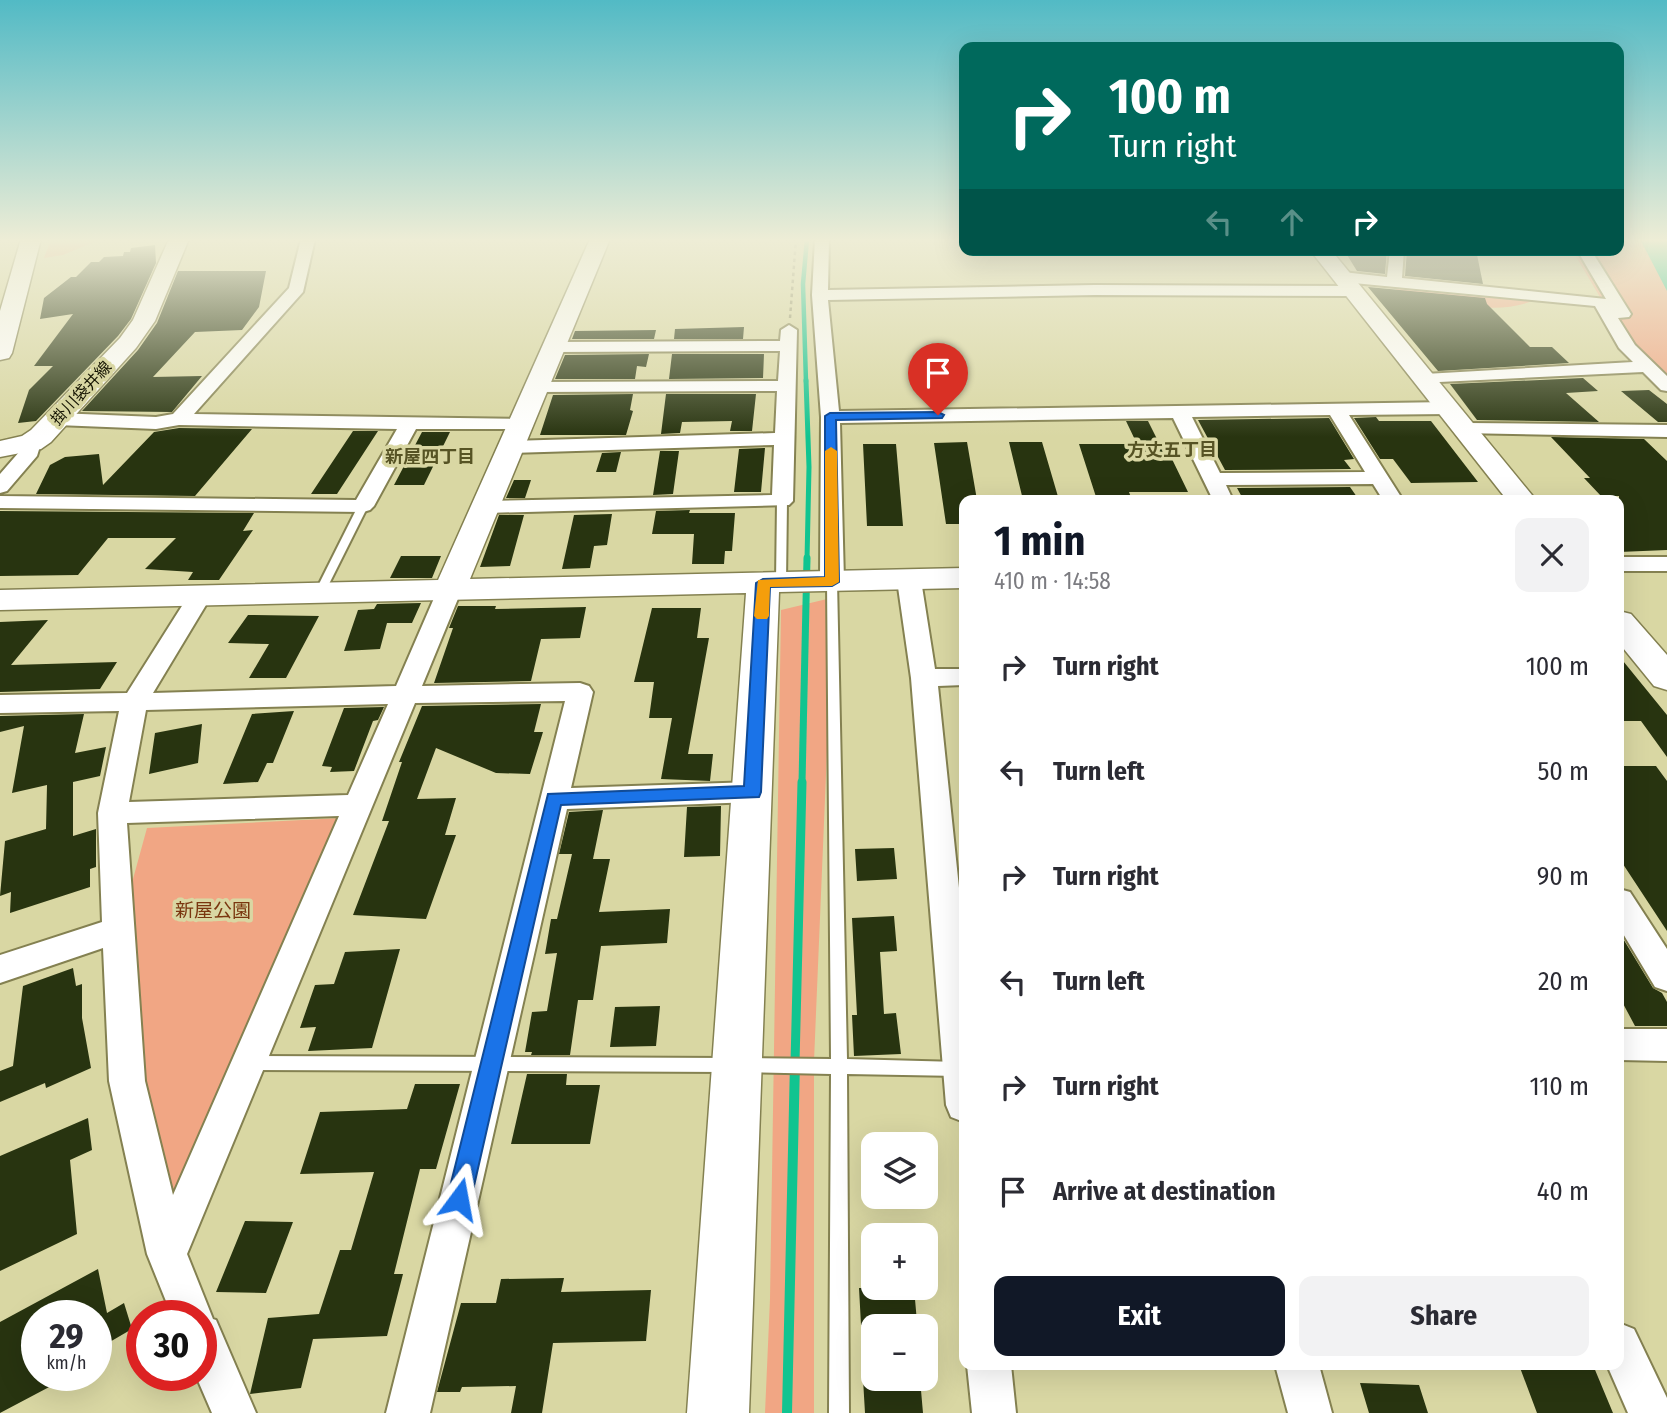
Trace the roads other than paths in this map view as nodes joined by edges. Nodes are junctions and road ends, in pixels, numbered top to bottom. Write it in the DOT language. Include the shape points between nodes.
graph roads {
  1 [pos="13,305"];
  2 [pos="151,305"];
  3 [pos="283,305"];
  4 [pos="572,305"];
  5 [pos="821,305"];
  6 [pos="1365,305"];
  7 [pos="1602,305"];
  8 [pos="1618,305"];
  9 [pos="554,347"];
  10 [pos="0,353"];
  11 [pos="1645,367"];
  12 [pos="1667,377"];
  13 [pos="1425,379"];
  14 [pos="786,386"];
  15 [pos="1667,386"];
  16 [pos="537,387"];
  17 [pos="1449,408"];
  18 [pos="1336,410"];
  19 [pos="1180,413"];
  20 [pos="830,416"];
  21 [pos="57,419"];
  22 [pos="179,419"];
  23 [pos="410,423"];
  24 [pos="1467,429"];
  25 [pos="1667,430"];
  26 [pos="516,436"];
  27 [pos="784,439"];
  28 [pos="31,443"];
  29 [pos="0,449"];
  30 [pos="1379,478"];
  31 [pos="1213,479"];
  32 [pos="0,487"];
  33 [pos="1221,495"];
  34 [pos="1390,495"];
  35 [pos="1518,495"];
  36 [pos="782,501"];
  37 [pos="0,502"];
  38 [pos="363,506"];
  39 [pos="486,507"];
  40 [pos="1624,564"];
  41 [pos="1659,564"];
  42 [pos="959,578"];
  43 [pos="909,580"];
  44 [pos="827,582"];
  45 [pos="1667,582"];
  46 [pos="778,583"];
  47 [pos="450,589"];
  48 [pos="320,592"];
  49 [pos="200,595"];
  50 [pos="3,603"];
  51 [pos="1624,627"];
  52 [pos="959,677"];
  53 [pos="923,678"];
  54 [pos="1667,678"];
  55 [pos="405,693"];
  56 [pos="134,703"];
  57 [pos="0,704"];
  58 [pos="753,792"];
  59 [pos="554,799"];
  60 [pos="358,806"];
  61 [pos="112,813"];
  62 [pos="1624,909"];
  63 [pos="119,930"];
  64 [pos="0,969"];
  65 [pos="1667,977"];
  66 [pos="1624,1045"];
  67 [pos="1667,1045"];
  68 [pos="959,1048"];
  69 [pos="248,1063"];
  70 [pos="756,1065"];
  71 [pos="491,1066"];
  72 [pos="839,1068"];
  73 [pos="959,1069"];
  74 [pos="167,1254"];
  75 [pos="186,1300"];
  76 [pos="1624,1355"];
  77 [pos="990,1370"];
  78 [pos="1298,1370"];
  79 [pos="217,1373"];
  80 [pos="234,1413"];
  81 [pos="408,1413"];
  82 [pos="718,1413"];
  83 [pos="839,1413"];
  84 [pos="994,1413"];
  85 [pos="1310,1413"];
  86 [pos="1651,1413"];
  1 -- 10 [label="street"];
  2 -- 21 [label="street, 掛川袋井線" via="128,343"];
  3 -- 22 [label="street"];
  4 -- 9 [label="street"];
  5 -- 20 [label="street"];
  6 -- 13 [label="street"];
  7 -- 11 [label="street"];
  8 -- 12 [label="street"];
  9 -- 14 [label="street" via="788,338"];
  9 -- 16 [label="street"];
  11 -- 13 [label="street"];
  11 -- 15 [label="street"];
  13 -- 17 [label="street"];
  14 -- 16 [label="street"];
  14 -- 27 [label="street"];
  16 -- 26 [label="street"];
  17 -- 18 [label="street"];
  17 -- 24 [label="street"];
  18 -- 19 [label="street"];
  18 -- 30 [label="street"];
  19 -- 20 [label="street"];
  19 -- 31 [label="street"];
  20 -- 44 [label="street"];
  21 -- 22 [label="street" via="156,424"];
  21 -- 28 [label="street, 掛川袋井線"];
  22 -- 23 [label="street"];
  23 -- 26 [label="street"];
  23 -- 38 [label="street"];
  24 -- 25 [label="street"];
  24 -- 35 [label="street"];
  26 -- 27 [label="street"];
  26 -- 39 [label="street"];
  27 -- 36 [label="street"];
  28 -- 29 [label="street"];
  28 -- 32 [label="street" via="30,452"];
  30 -- 31 [label="street"];
  30 -- 34 [label="street"];
  31 -- 33 [label="street"];
  36 -- 39 [label="street"];
  36 -- 46 [label="lane"];
  37 -- 38 [label="street"];
  38 -- 48 [label="lane"];
  39 -- 47 [label="street"];
  40 -- 41 [label="street"];
  41 -- 45 [label="street"];
  42 -- 43 [label="street"];
  43 -- 44 [label="street"];
  43 -- 53 [label="street"];
  44 -- 46 [label="street"];
  44 -- 72 [label="lane"];
  46 -- 47 [label="street"];
  46 -- 58 [label="street"];
  47 -- 48 [label="street"];
  47 -- 55 [label="street"];
  48 -- 49 [label="street"];
  49 -- 50 [label="street"];
  49 -- 56 [label="street"];
  51 -- 54 [label="street"];
  52 -- 53 [label="street"];
  53 -- 68 [label="street"];
  55 -- 56 [label="street"];
  55 -- 59 [label="street" via="580,692"];
  55 -- 60 [label="street"];
  56 -- 57 [label="street"];
  56 -- 61 [label="street"];
  58 -- 59 [label="street"];
  58 -- 70 [label="street"];
  59 -- 71 [label="street"];
  60 -- 61 [label="street"];
  60 -- 69 [label="street"];
  61 -- 63 [label="street"];
  62 -- 65 [label="street"];
  63 -- 64 [label="street"];
  63 -- 74 [label="street" via="127,1080"];
  66 -- 67 [label="street"];
  69 -- 71 [label="lane"];
  69 -- 74 [label="street"];
  70 -- 71 [label="lane"];
  70 -- 72 [label="lane"];
  70 -- 82 [label="street"];
  71 -- 81 [label="street"];
  72 -- 73 [label="lane"];
  72 -- 83 [label="lane"];
  74 -- 75 [label="street"];
  76 -- 86 [label="street"];
  77 -- 84 [label="street"];
  78 -- 85 [label="street"];
  79 -- 80 [label="street"];
}
